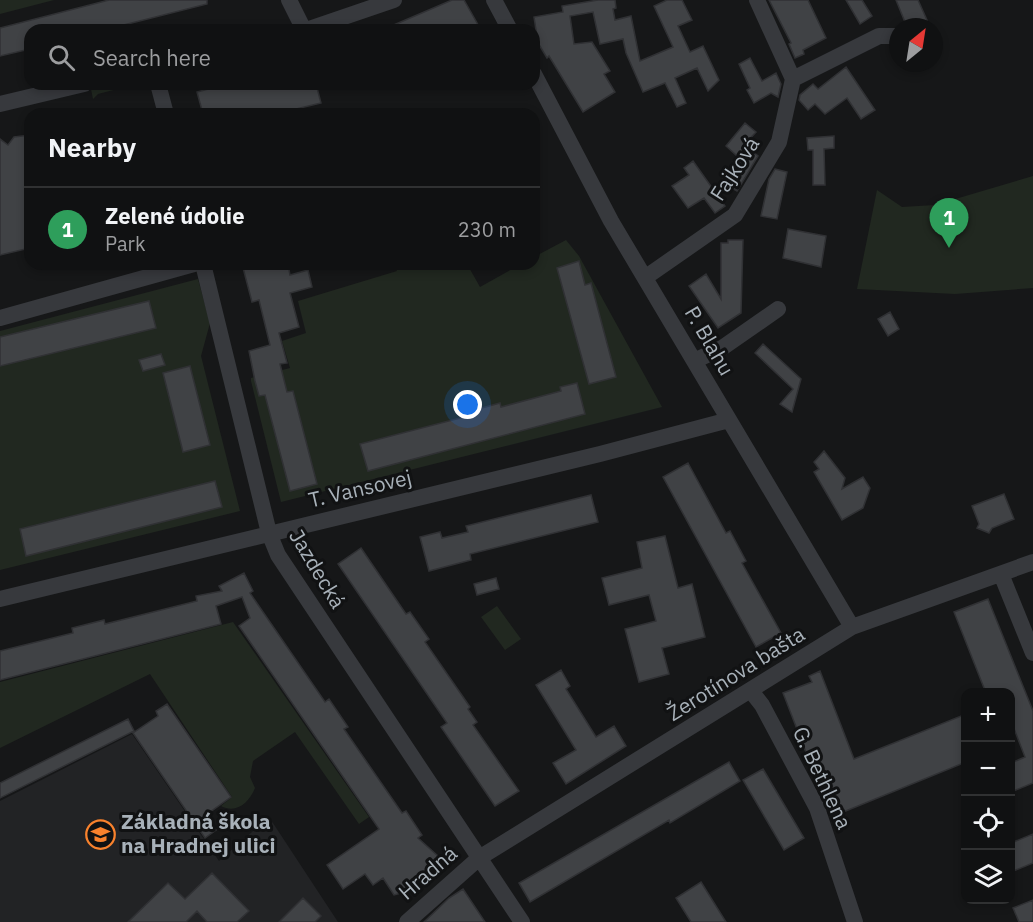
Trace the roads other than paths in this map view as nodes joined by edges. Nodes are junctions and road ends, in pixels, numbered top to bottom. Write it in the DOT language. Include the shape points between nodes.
graph roads {
  1 [pos="289,0"];
  2 [pos="394,0"];
  3 [pos="494,0"];
  4 [pos="756,0"];
  5 [pos="302,24"];
  6 [pos="323,24"];
  7 [pos="507,24"];
  8 [pos="889,36"];
  9 [pos="793,79"];
  10 [pos="540,85"];
  11 [pos="59,90"];
  12 [pos="160,90"];
  13 [pos="0,104"];
  14 [pos="164,108"];
  15 [pos="172,270"];
  16 [pos="205,270"];
  17 [pos="646,277"];
  18 [pos="778,309"];
  19 [pos="0,318"];
  20 [pos="694,361"];
  21 [pos="729,420"];
  22 [pos="269,533"];
  23 [pos="1033,562"];
  24 [pos="1001,574"];
  25 [pos="0,599"];
  26 [pos="852,627"];
  27 [pos="1033,653"];
  28 [pos="751,691"];
  29 [pos="479,858"];
  30 [pos="407,922"];
  31 [pos="522,922"];
  32 [pos="855,922"];
  1 -- 5 [label="street"];
  2 -- 6 [label="street"];
  3 -- 7 [label="street"];
  4 -- 9 [label="street"];
  8 -- 9 [label="street" via="879,36"];
  9 -- 17 [label="street, Fajková" via="779,142 735,215"];
  10 -- 17 [label="street, P. Blahu" via="611,221"];
  11 -- 13 [label="street"];
  12 -- 14 [label="street"];
  15 -- 19 [label="street"];
  16 -- 22 [label="street, Jazdecká"];
  17 -- 20 [label="street, P. Blahu"];
  18 -- 20 [label="street" via="722,348"];
  20 -- 21 [label="street, P. Blahu"];
  21 -- 22 [label="street, T. Vansovej"];
  21 -- 26 [label="street, P. Blahu"];
  22 -- 25 [label="street, T. Vansovej"];
  22 -- 29 [label="street, Jazdecká" via="278,555"];
  23 -- 24 [label="street, Žerotínova bašta"];
  24 -- 26 [label="street, Žerotínova bašta"];
  24 -- 27 [label="street"];
  26 -- 28 [label="street, Žerotínova bašta"];
  28 -- 29 [label="street, Žerotínova bašta"];
  28 -- 32 [label="street, G. Bethlena" via="817,808"];
  29 -- 30 [label="street, Hradná"];
  29 -- 31 [label="street, Jazdecká"];
}
